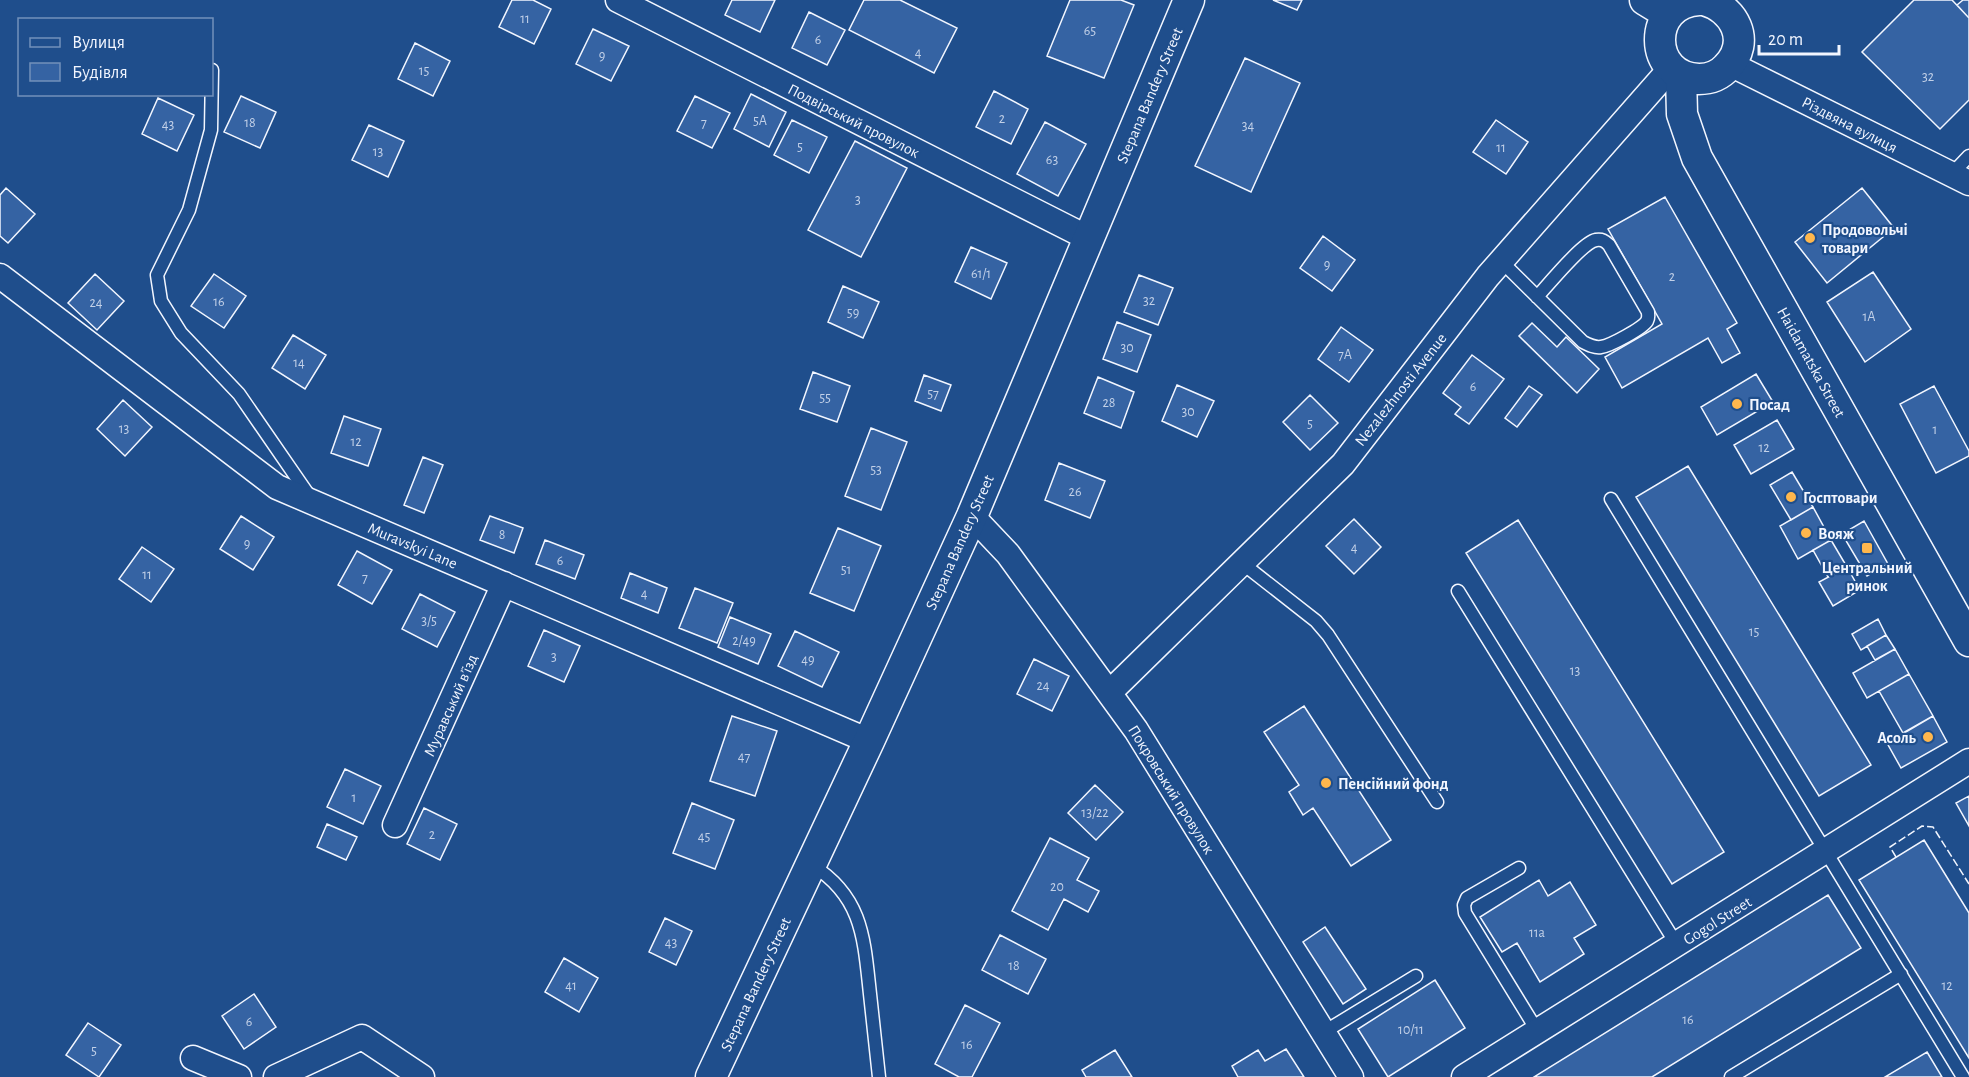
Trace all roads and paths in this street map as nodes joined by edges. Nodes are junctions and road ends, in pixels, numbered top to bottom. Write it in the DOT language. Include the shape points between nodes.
graph roads {
  1 [pos="618,0"];
  2 [pos="1189,0"];
  3 [pos="1699,0"];
  4 [pos="1723,4"];
  5 [pos="1656,7"];
  6 [pos="1730,64"];
  7 [pos="1676,72"];
  8 [pos="212,96"];
  9 [pos="1969,156"];
  10 [pos="1960,179"];
  11 [pos="1090,239"];
  12 [pos="1501,261"];
  13 [pos="0,276"];
  14 [pos="1537,297"];
  15 [pos="1611,499"];
  16 [pos="314,503"];
  17 [pos="972,516"];
  18 [pos="1242,563"];
  19 [pos="504,584"];
  20 [pos="1458,591"];
  21 [pos="1969,641"];
  22 [pos="1110,692"];
  23 [pos="869,741"];
  24 [pos="1969,761"];
  25 [pos="1437,802"];
  26 [pos="395,825"];
  27 [pos="1825,852"];
  28 [pos="811,864"];
  29 [pos="1519,868"];
  30 [pos="1677,945"];
  31 [pos="1901,974"];
  32 [pos="1416,976"];
  33 [pos="1324,1032"];
  34 [pos="1538,1032"];
  35 [pos="193,1058"];
  36 [pos="239,1077"];
  37 [pos="276,1077"];
  38 [pos="422,1077"];
  39 [pos="711,1077"];
  40 [pos="879,1077"];
  41 [pos="1351,1077"];
  42 [pos="1464,1077"];
  43 [pos="1731,1077"];
  44 [pos="1964,1077"];
  1 -- 11 [label="street, Подвірський провулок"];
  2 -- 11 [label="street, Stepana Bandery Street"];
  3 -- 5 [label="street"];
  4 -- 6 [label="street" via="1738,31 1736,54"];
  5 -- 7 [label="street" via="1662,24 1660,48"];
  6 -- 7 [label="street" via="1704,79"];
  6 -- 10 [label="street, Різдвяна вулиця"];
  7 -- 12 [label="street, Nezalezhnosti Avenue"];
  7 -- 21 [label="street, Haidamatska Street" via="1682,114 1697,158"];
  8 -- 16 [label="lane" via="211,130 189,210 157,275 161,301 181,333 239,394"];
  9 -- 10 [label="lane"];
  11 -- 17 [label="street, Stepana Bandery Street"];
  12 -- 14 [label="lane"];
  12 -- 18 [label="street, Nezalezhnosti Avenue" via="1343,464"];
  13 -- 16 [label="street, Muravskyi Lane" via="278,487"];
  14 -- 14 [label="lane" via="1583,342 1592,346 1614,342 1648,318 1609,245 1598,239 1585,246"];
  15 -- 27 [label="lane"];
  16 -- 19 [label="street, Muravskyi Lane"];
  17 -- 22 [label="street, Покровський провулок" via="1008,554"];
  17 -- 23 [label="street, Stepana Bandery Street"];
  18 -- 22 [label="street, Nezalezhnosti Avenue"];
  18 -- 25 [label="lane" via="1316,621 1328,635"];
  19 -- 23 [label="street, Muravskyi Lane"];
  19 -- 26 [label="street, Муравський в’їзд"];
  20 -- 30 [label="lane"];
  22 -- 33 [label="street, Покровський провулок"];
  23 -- 28 [label="street, Stepana Bandery Street"];
  24 -- 27 [label="street, Gogol Street"];
  27 -- 30 [label="street, Gogol Street"];
  27 -- 31 [label="lane"];
  28 -- 39 [label="street, Stepana Bandery Street"];
  28 -- 40 [label="lane" via="830,876 846,895 864,936"];
  29 -- 34 [label="lane" via="1467,898 1464,905 1465,913"];
  30 -- 34 [label="street, Gogol Street"];
  31 -- 43 [label="lane"];
  31 -- 44 [label="lane"];
  32 -- 33 [label="lane"];
  33 -- 41 [label="street, Покровський провулок"];
  34 -- 42 [label="street, Gogol Street"];
  35 -- 36 [label="street"];
  37 -- 38 [label="street" via="362,1037"];
}
